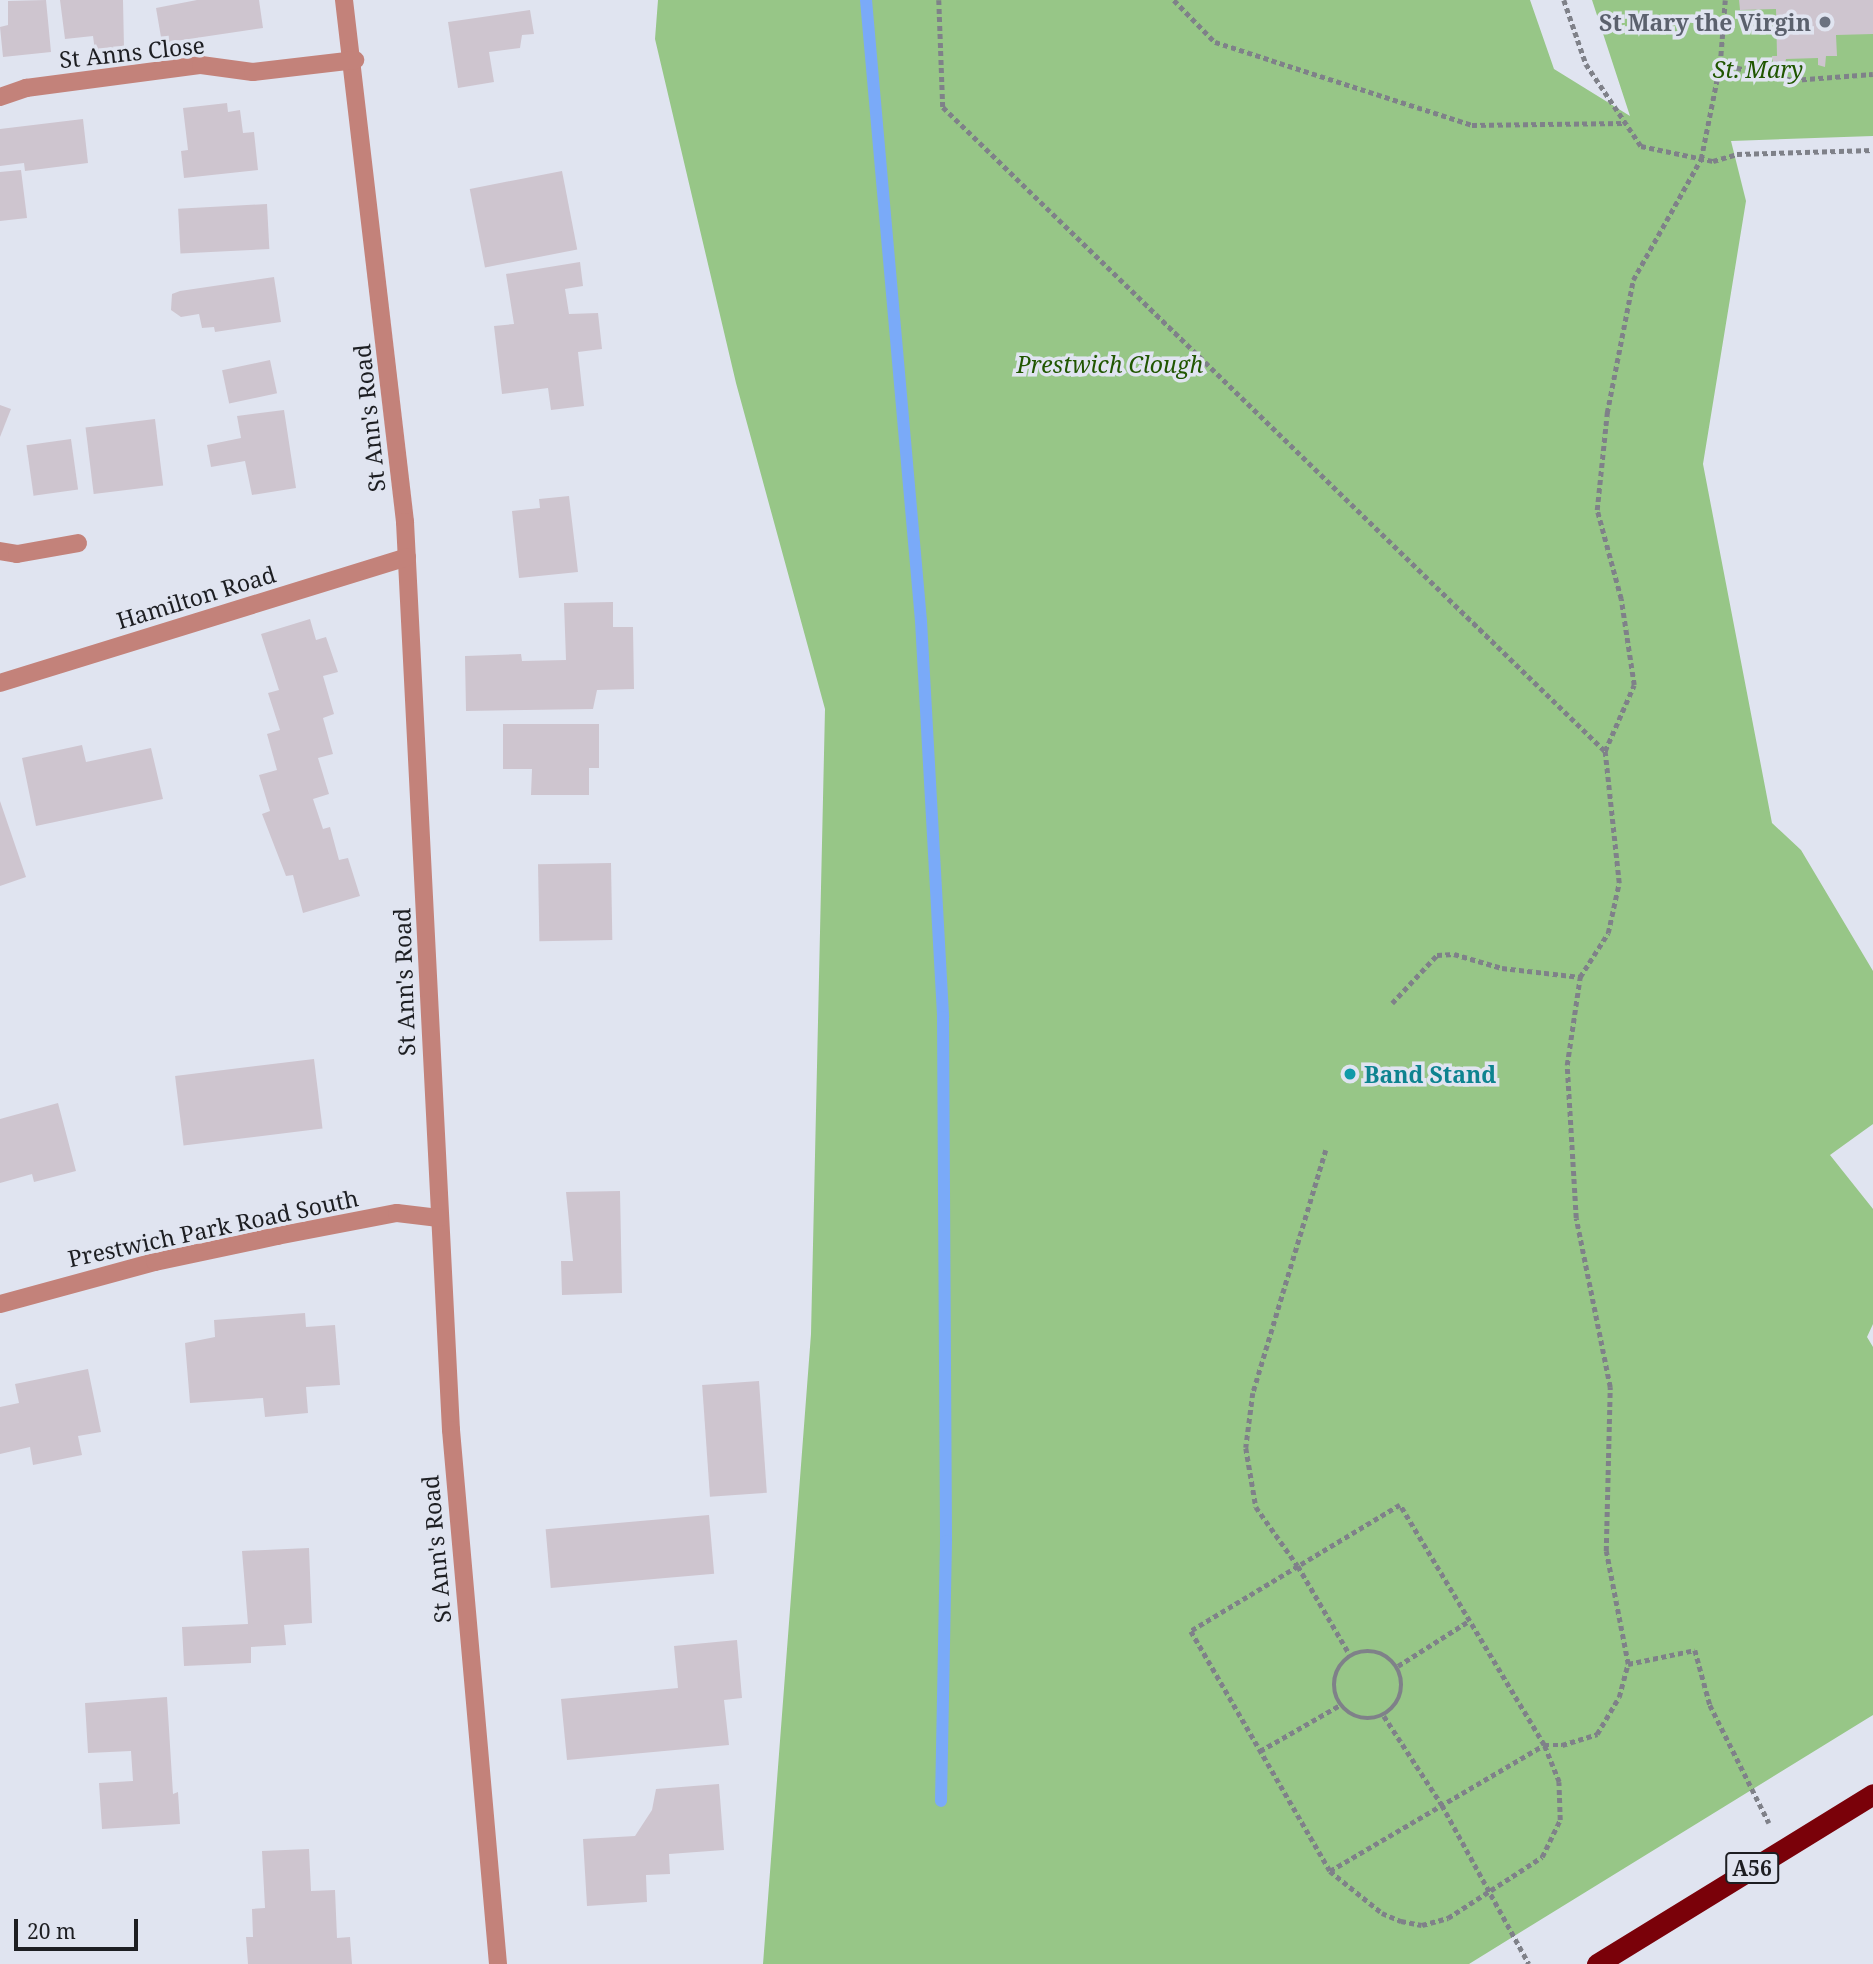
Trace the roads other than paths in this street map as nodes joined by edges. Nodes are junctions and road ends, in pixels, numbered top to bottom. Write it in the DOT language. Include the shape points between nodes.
graph roads {
  1 [pos="344,0"];
  2 [pos="355,60"];
  3 [pos="0,97"];
  4 [pos="78,543"];
  5 [pos="0,551"];
  6 [pos="407,557"];
  7 [pos="0,683"];
  8 [pos="439,1218"];
  9 [pos="0,1304"];
  10 [pos="1873,1794"];
  11 [pos="498,1964"];
  12 [pos="1597,1964"];
  1 -- 2 [label="street, St Ann's Road"];
  2 -- 3 [label="street, St Anns Close" via="254,72 201,65 26,88"];
  2 -- 6 [label="street, St Ann's Road"];
  4 -- 5 [label="street" via="17,554"];
  6 -- 7 [label="street, Hamilton Road"];
  6 -- 8 [label="street, St Ann's Road"];
  8 -- 9 [label="street, Prestwich Park Road South" via="397,1213 277,1236 155,1262"];
  8 -- 11 [label="street, St Ann's Road" via="459,1526"];
  10 -- 12 [label="highway, A56"];
}
